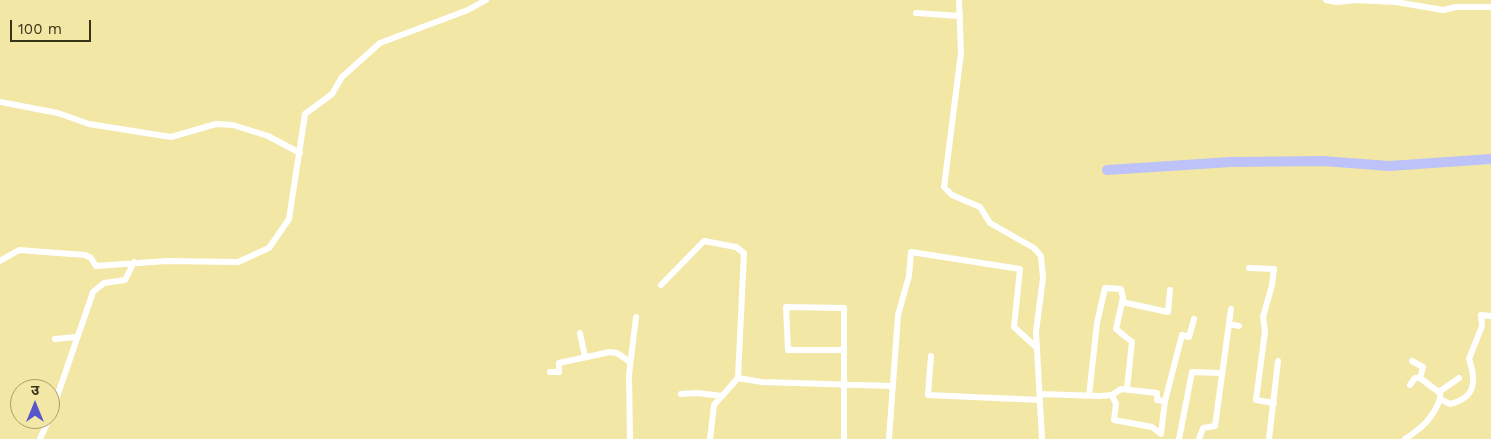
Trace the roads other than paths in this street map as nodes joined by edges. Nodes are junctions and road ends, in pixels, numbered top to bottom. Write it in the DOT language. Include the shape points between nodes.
graph roads {
  1 [pos="486,0"];
  2 [pos="959,0"];
  3 [pos="1326,0"];
  4 [pos="1491,7"];
  5 [pos="916,13"];
  6 [pos="960,16"];
  7 [pos="0,102"];
  8 [pos="300,153"];
  9 [pos="0,261"];
  10 [pos="134,262"];
  11 [pos="1250,268"];
  12 [pos="661,285"];
  13 [pos="1170,290"];
  14 [pos="1122,302"];
  15 [pos="1231,309"];
  16 [pos="1491,316"];
  17 [pos="636,317"];
  18 [pos="1194,319"];
  19 [pos="1229,324"];
  20 [pos="1238,326"];
  21 [pos="580,333"];
  22 [pos="76,337"];
  23 [pos="55,339"];
  24 [pos="1037,348"];
  25 [pos="843,350"];
  26 [pos="931,356"];
  27 [pos="585,357"];
  28 [pos="1278,361"];
  29 [pos="1412,361"];
  30 [pos="630,362"];
  31 [pos="550,372"];
  32 [pos="1221,373"];
  33 [pos="738,378"];
  34 [pos="1420,378"];
  35 [pos="1459,378"];
  36 [pos="843,384"];
  37 [pos="1410,385"];
  38 [pos="892,386"];
  39 [pos="1127,388"];
  40 [pos="60,390"];
  41 [pos="681,394"];
  42 [pos="1112,395"];
  43 [pos="722,396"];
  44 [pos="1088,396"];
  45 [pos="1440,396"];
  46 [pos="1040,397"];
  47 [pos="1165,401"];
  48 [pos="1274,403"];
  49 [pos="1160,436"];
  50 [pos="630,439"];
  51 [pos="710,439"];
  52 [pos="844,439"];
  53 [pos="890,439"];
  54 [pos="1042,439"];
  55 [pos="1179,439"];
  56 [pos="1199,439"];
  57 [pos="1269,439"];
  58 [pos="1405,439"];
  1 -- 8 [label="street" via="468,10 380,43 342,77 332,94 305,114"];
  2 -- 6 [label="street"];
  3 -- 4 [label="street" via="1396,2 1443,10"];
  5 -- 6 [label="street"];
  6 -- 24 [label="street" via="961,53 944,187 952,195 980,207 990,223 1034,248 1041,256 1043,278"];
  7 -- 8 [label="street" via="89,124 171,137 216,124 233,124 268,136"];
  8 -- 10 [label="street" via="289,218 269,248 238,262"];
  9 -- 10 [label="street" via="19,250 34,250 85,255 96,266"];
  10 -- 22 [label="street" via="125,280 104,283 93,292"];
  11 -- 48 [label="street" via="1274,269 1263,317 1265,331 1256,400"];
  12 -- 33 [label="street" via="704,241 736,247 744,253"];
  13 -- 14 [label="street" via="1168,312"];
  14 -- 39 [label="street" via="1116,329 1132,342"];
  14 -- 44 [label="street" via="1121,289 1105,288"];
  15 -- 19 [label="street"];
  16 -- 45 [label="street" via="1481,315 1482,326 1469,359 1473,378 1471,392 1464,401 1450,404"];
  17 -- 30 [label="street"];
  18 -- 47 [label="street" via="1189,337 1182,335"];
  19 -- 20 [label="street"];
  19 -- 32 [label="street"];
  21 -- 27 [label="street"];
  22 -- 23 [label="street"];
  22 -- 40 [label="street"];
  24 -- 38 [label="street" via="1014,327 1020,269 911,252 898,315"];
  24 -- 46 [label="street"];
  25 -- 25 [label="street" via="788,350 786,307 844,308"];
  25 -- 36 [label="street"];
  26 -- 46 [label="street" via="928,395"];
  27 -- 30 [label="street" via="618,352"];
  27 -- 31 [label="street" via="559,363 559,372"];
  28 -- 48 [label="street"];
  29 -- 34 [label="street" via="1423,367"];
  30 -- 50 [label="street"];
  32 -- 55 [label="street" via="1192,372"];
  32 -- 56 [label="street" via="1215,426 1203,428"];
  33 -- 36 [label="street" via="762,382"];
  33 -- 43 [label="street"];
  34 -- 37 [label="street" via="1415,378"];
  34 -- 45 [label="street"];
  35 -- 45 [label="street"];
  36 -- 38 [label="street"];
  36 -- 52 [label="street"];
  38 -- 53 [label="street"];
  41 -- 43 [label="street"];
  42 -- 44 [label="street"];
  42 -- 47 [label="street" via="1121,390 1157,393 1157,400"];
  42 -- 49 [label="street" via="1116,404 1114,420 1152,427"];
  43 -- 51 [label="street" via="714,405"];
  44 -- 46 [label="street"];
  45 -- 58 [label="street" via="1434,414 1420,430"];
  46 -- 54 [label="street"];
  47 -- 49 [label="street"];
  48 -- 57 [label="street"];
}
